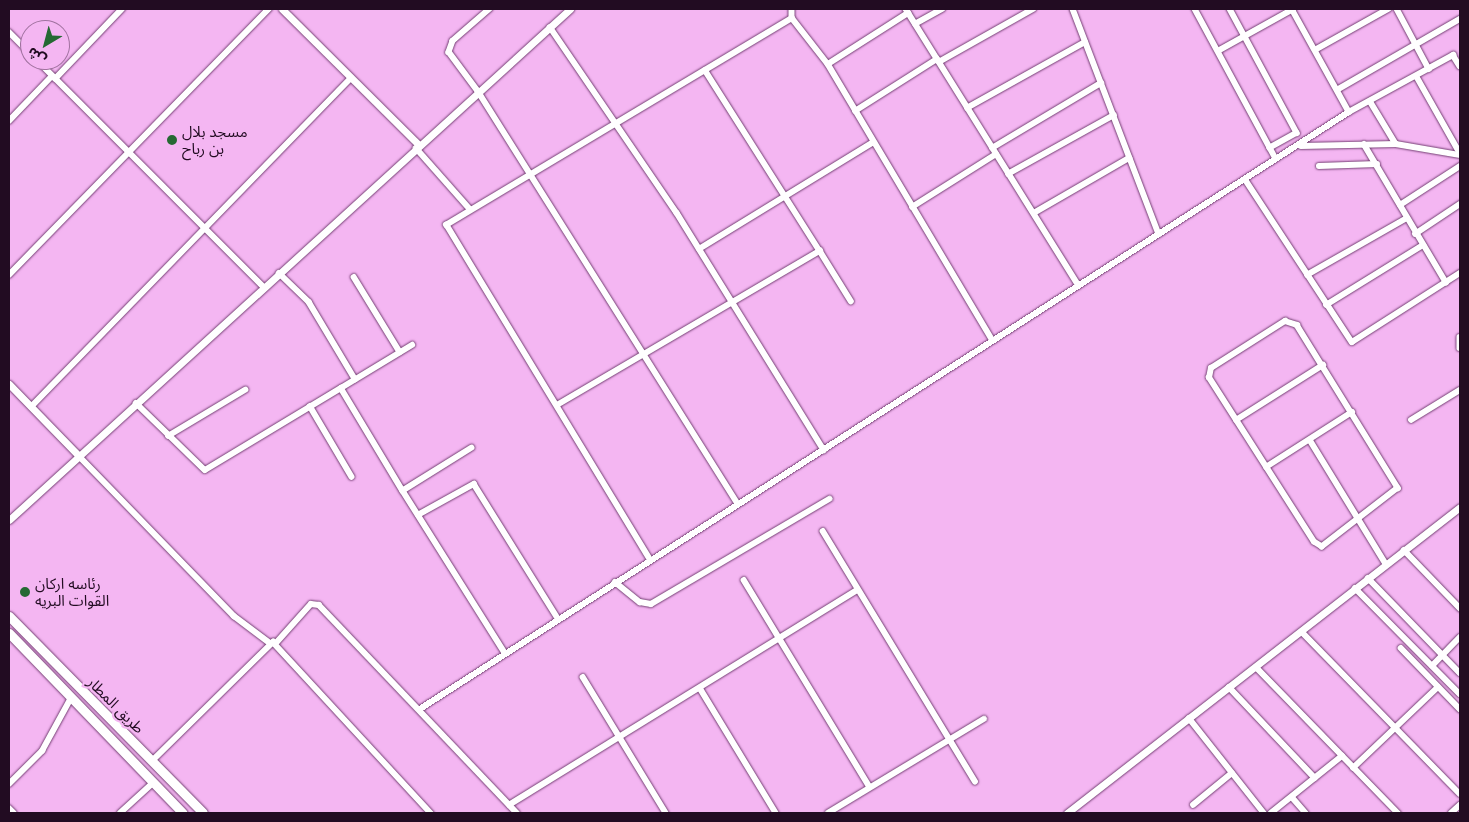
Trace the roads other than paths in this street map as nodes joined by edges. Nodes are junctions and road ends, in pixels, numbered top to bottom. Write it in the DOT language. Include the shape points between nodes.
graph roads {
  1 [pos="122,9"];
  2 [pos="269,9"];
  3 [pos="282,9"];
  4 [pos="490,9"];
  5 [pos="570,9"];
  6 [pos="792,9"];
  7 [pos="942,9"];
  8 [pos="1033,9"];
  9 [pos="1073,9"];
  10 [pos="1195,9"];
  11 [pos="1230,9"];
  12 [pos="1293,9"];
  13 [pos="1388,9"];
  14 [pos="1397,9"];
  15 [pos="907,11"];
  16 [pos="792,18"];
  17 [pos="1460,18"];
  18 [pos="915,24"];
  19 [pos="550,27"];
  20 [pos="9,32"];
  21 [pos="1245,36"];
  22 [pos="1085,42"];
  23 [pos="20,44"];
  24 [pos="1415,44"];
  25 [pos="1315,50"];
  26 [pos="1218,51"];
  27 [pos="938,61"];
  28 [pos="828,64"];
  29 [pos="1460,66"];
  30 [pos="1429,69"];
  31 [pos="47,70"];
  32 [pos="705,70"];
  33 [pos="54,77"];
  34 [pos="1417,77"];
  35 [pos="351,78"];
  36 [pos="1101,83"];
  37 [pos="1337,90"];
  38 [pos="478,91"];
  39 [pos="1370,101"];
  40 [pos="967,108"];
  41 [pos="855,111"];
  42 [pos="1349,112"];
  43 [pos="1114,115"];
  44 [pos="9,121"];
  45 [pos="618,123"];
  46 [pos="872,143"];
  47 [pos="1364,144"];
  48 [pos="1396,144"];
  49 [pos="1300,146"];
  50 [pos="417,147"];
  51 [pos="992,148"];
  52 [pos="1270,148"];
  53 [pos="128,153"];
  54 [pos="996,154"];
  55 [pos="1460,154"];
  56 [pos="1129,158"];
  57 [pos="1276,159"];
  58 [pos="1378,164"];
  59 [pos="1319,166"];
  60 [pos="1460,166"];
  61 [pos="529,174"];
  62 [pos="1008,174"];
  63 [pos="1245,179"];
  64 [pos="784,195"];
  65 [pos="1460,204"];
  66 [pos="1400,205"];
  67 [pos="912,207"];
  68 [pos="470,209"];
  69 [pos="1034,213"];
  70 [pos="1407,218"];
  71 [pos="204,228"];
  72 [pos="1159,234"];
  73 [pos="1415,234"];
  74 [pos="1422,245"];
  75 [pos="699,249"];
  76 [pos="820,251"];
  77 [pos="279,273"];
  78 [pos="1460,273"];
  79 [pos="9,275"];
  80 [pos="1307,275"];
  81 [pos="354,276"];
  82 [pos="1446,282"];
  83 [pos="1078,284"];
  84 [pos="264,287"];
  85 [pos="851,301"];
  86 [pos="732,303"];
  87 [pos="1326,306"];
  88 [pos="1460,338"];
  89 [pos="992,340"];
  90 [pos="412,345"];
  91 [pos="1460,348"];
  92 [pos="400,352"];
  93 [pos="645,355"];
  94 [pos="1322,365"];
  95 [pos="355,379"];
  96 [pos="9,384"];
  97 [pos="341,388"];
  98 [pos="245,390"];
  99 [pos="1460,390"];
  100 [pos="136,403"];
  101 [pos="310,406"];
  102 [pos="557,406"];
  103 [pos="32,407"];
  104 [pos="1352,412"];
  105 [pos="1236,420"];
  106 [pos="1411,420"];
  107 [pos="168,436"];
  108 [pos="1310,440"];
  109 [pos="472,448"];
  110 [pos="824,450"];
  111 [pos="79,456"];
  112 [pos="1266,467"];
  113 [pos="352,477"];
  114 [pos="403,491"];
  115 [pos="829,499"];
  116 [pos="738,504"];
  117 [pos="1460,507"];
  118 [pos="418,514"];
  119 [pos="9,520"];
  120 [pos="1359,520"];
  121 [pos="823,531"];
  122 [pos="1404,550"];
  123 [pos="650,560"];
  124 [pos="1386,564"];
  125 [pos="1368,578"];
  126 [pos="744,580"];
  127 [pos="615,582"];
  128 [pos="1355,588"];
  129 [pos="857,590"];
  130 [pos="1459,604"];
  131 [pos="9,616"];
  132 [pos="559,620"];
  133 [pos="1302,632"];
  134 [pos="9,634"];
  135 [pos="1460,637"];
  136 [pos="780,640"];
  137 [pos="273,643"];
  138 [pos="1401,648"];
  139 [pos="505,653"];
  140 [pos="1443,655"];
  141 [pos="1432,666"];
  142 [pos="1256,667"];
  143 [pos="1460,673"];
  144 [pos="583,677"];
  145 [pos="1229,687"];
  146 [pos="1438,687"];
  147 [pos="700,688"];
  148 [pos="1460,694"];
  149 [pos="71,698"];
  150 [pos="420,709"];
  151 [pos="1460,709"];
  152 [pos="1189,718"];
  153 [pos="984,719"];
  154 [pos="1395,727"];
  155 [pos="618,736"];
  156 [pos="949,740"];
  157 [pos="1342,756"];
  158 [pos="152,761"];
  159 [pos="1354,768"];
  160 [pos="1232,773"];
  161 [pos="1315,778"];
  162 [pos="975,781"];
  163 [pos="153,783"];
  164 [pos="9,784"];
  165 [pos="870,787"];
  166 [pos="1460,794"];
  167 [pos="1292,797"];
  168 [pos="509,805"];
  169 [pos="1193,805"];
  170 [pos="1460,805"];
  171 [pos="9,808"];
  172 [pos="14,813"];
  173 [pos="120,813"];
  174 [pos="183,813"];
  175 [pos="203,813"];
  176 [pos="431,813"];
  177 [pos="517,813"];
  178 [pos="666,813"];
  179 [pos="776,813"];
  180 [pos="828,813"];
  181 [pos="1067,813"];
  182 [pos="1264,813"];
  183 [pos="1271,813"];
  184 [pos="1306,813"];
  185 [pos="1398,813"];
  186 [pos="1451,813"];
  1 -- 33 [label="street"];
  2 -- 53 [label="street"];
  3 -- 35 [label="street"];
  4 -- 38 [label="street" via="448,48"];
  5 -- 19 [label="street"];
  6 -- 16 [label="street"];
  7 -- 18 [label="street"];
  8 -- 27 [label="street"];
  9 -- 22 [label="street"];
  10 -- 26 [label="street"];
  11 -- 21 [label="street"];
  12 -- 21 [label="street"];
  12 -- 25 [label="street"];
  13 -- 25 [label="street"];
  14 -- 24 [label="street"];
  15 -- 18 [label="street"];
  15 -- 28 [label="street"];
  16 -- 28 [label="street"];
  16 -- 32 [label="street"];
  17 -- 24 [label="street"];
  18 -- 27 [label="street"];
  19 -- 38 [label="street"];
  19 -- 45 [label="street"];
  20 -- 23 [label="street"];
  21 -- 26 [label="street"];
  21 -- 52 [label="street" via="1297,133"];
  22 -- 36 [label="street"];
  22 -- 40 [label="street"];
  24 -- 30 [label="street"];
  24 -- 37 [label="street"];
  25 -- 37 [label="street"];
  26 -- 52 [label="street"];
  27 -- 40 [label="street"];
  27 -- 41 [label="street"];
  28 -- 41 [label="street"];
  29 -- 30 [label="street" via="1453,54"];
  30 -- 34 [label="street"];
  31 -- 33 [label="street"];
  32 -- 45 [label="street"];
  32 -- 64 [label="street"];
  33 -- 44 [label="street"];
  33 -- 53 [label="street"];
  34 -- 39 [label="street"];
  34 -- 55 [label="street"];
  35 -- 50 [label="street"];
  35 -- 71 [label="street"];
  36 -- 43 [label="street"];
  36 -- 51 [label="street"];
  37 -- 42 [label="street"];
  38 -- 50 [label="street"];
  38 -- 61 [label="street"];
  39 -- 42 [label="street"];
  39 -- 48 [label="street"];
  40 -- 51 [label="street"];
  41 -- 46 [label="street"];
  42 -- 49 [label="street"];
  43 -- 56 [label="street"];
  43 -- 62 [label="street"];
  45 -- 61 [label="street"];
  45 -- 75 [label="street"];
  46 -- 64 [label="street"];
  46 -- 67 [label="street"];
  47 -- 48 [label="street"];
  47 -- 49 [label="street"];
  47 -- 58 [label="street"];
  48 -- 55 [label="street"];
  49 -- 57 [label="street"];
  50 -- 68 [label="street"];
  50 -- 77 [label="street"];
  51 -- 54 [label="street"];
  52 -- 57 [label="street"];
  53 -- 71 [label="street"];
  53 -- 79 [label="street"];
  54 -- 62 [label="street"];
  54 -- 67 [label="street"];
  56 -- 69 [label="street"];
  56 -- 72 [label="street"];
  57 -- 63 [label="street"];
  58 -- 59 [label="street"];
  58 -- 66 [label="street"];
  60 -- 66 [label="street"];
  61 -- 68 [label="street"];
  61 -- 93 [label="street"];
  62 -- 69 [label="street"];
  63 -- 72 [label="street"];
  63 -- 80 [label="street"];
  64 -- 75 [label="street"];
  64 -- 76 [label="street"];
  65 -- 73 [label="street"];
  66 -- 70 [label="street"];
  67 -- 89 [label="street"];
  68 -- 102 [label="street" via="446,228"];
  69 -- 83 [label="street"];
  70 -- 73 [label="street"];
  70 -- 80 [label="street"];
  71 -- 84 [label="street"];
  71 -- 103 [label="street"];
  72 -- 83 [label="street"];
  73 -- 74 [label="street"];
  74 -- 82 [label="street"];
  74 -- 87 [label="street"];
  75 -- 86 [label="street"];
  76 -- 85 [label="street"];
  76 -- 86 [label="street"];
  77 -- 84 [label="street"];
  77 -- 95 [label="street" via="309,302"];
  78 -- 82 [label="street"];
  80 -- 87 [label="street"];
  81 -- 92 [label="street"];
  82 -- 87 [label="street" via="1357,341 1348,340"];
  83 -- 89 [label="street"];
  84 -- 100 [label="street"];
  86 -- 93 [label="street"];
  86 -- 110 [label="street"];
  88 -- 91 [label="street"];
  89 -- 110 [label="street"];
  90 -- 92 [label="street"];
  92 -- 95 [label="street"];
  93 -- 102 [label="street"];
  93 -- 116 [label="street"];
  94 -- 104 [label="street"];
  94 -- 105 [label="street"];
  94 -- 105 [label="street" via="1292,322 1211,368 1209,378"];
  95 -- 97 [label="street"];
  96 -- 103 [label="street"];
  97 -- 101 [label="street"];
  97 -- 114 [label="street"];
  98 -- 107 [label="street"];
  99 -- 106 [label="street"];
  100 -- 107 [label="street"];
  100 -- 111 [label="street"];
  101 -- 107 [label="street" via="206,470"];
  101 -- 113 [label="street"];
  102 -- 123 [label="street"];
  103 -- 111 [label="street"];
  104 -- 108 [label="street"];
  104 -- 120 [label="street" via="1398,488"];
  105 -- 112 [label="street"];
  108 -- 112 [label="street"];
  108 -- 120 [label="street"];
  109 -- 114 [label="street"];
  110 -- 116 [label="street"];
  111 -- 119 [label="street"];
  111 -- 137 [label="street" via="234,616"];
  112 -- 120 [label="street" via="1317,547"];
  114 -- 118 [label="street"];
  115 -- 127 [label="street" via="651,604 640,602"];
  116 -- 123 [label="street"];
  117 -- 122 [label="street"];
  118 -- 132 [label="street" via="474,484"];
  118 -- 139 [label="street"];
  120 -- 124 [label="street"];
  121 -- 129 [label="street"];
  122 -- 124 [label="street"];
  122 -- 130 [label="street"];
  123 -- 127 [label="street"];
  124 -- 125 [label="street"];
  125 -- 128 [label="street"];
  125 -- 140 [label="street"];
  126 -- 136 [label="street"];
  127 -- 132 [label="street"];
  128 -- 133 [label="street"];
  128 -- 141 [label="street"];
  129 -- 136 [label="street"];
  129 -- 156 [label="street"];
  131 -- 158 [label="highway, طريق المطار"];
  132 -- 139 [label="street"];
  133 -- 142 [label="street"];
  133 -- 154 [label="street"];
  134 -- 149 [label="highway, طريق المطار"];
  135 -- 140 [label="street"];
  136 -- 147 [label="street"];
  136 -- 165 [label="street"];
  137 -- 150 [label="street" via="311,604 319,605"];
  137 -- 158 [label="street"];
  137 -- 176 [label="street"];
  138 -- 146 [label="street"];
  139 -- 150 [label="street"];
  140 -- 141 [label="street"];
  140 -- 143 [label="street"];
  141 -- 148 [label="street"];
  142 -- 145 [label="street"];
  142 -- 157 [label="street"];
  144 -- 155 [label="street"];
  145 -- 152 [label="street"];
  145 -- 161 [label="street"];
  146 -- 151 [label="street"];
  146 -- 154 [label="street"];
  147 -- 155 [label="street"];
  147 -- 179 [label="street"];
  149 -- 163 [label="highway, طريق المطار"];
  149 -- 164 [label="street" via="42,751"];
  150 -- 168 [label="street"];
  152 -- 160 [label="street"];
  152 -- 181 [label="street"];
  153 -- 156 [label="street"];
  154 -- 159 [label="street"];
  154 -- 166 [label="street"];
  155 -- 168 [label="street"];
  155 -- 178 [label="street"];
  156 -- 162 [label="street"];
  156 -- 165 [label="street"];
  157 -- 159 [label="street"];
  157 -- 161 [label="street"];
  158 -- 175 [label="highway, طريق المطار"];
  159 -- 185 [label="street"];
  160 -- 169 [label="street"];
  160 -- 182 [label="street"];
  161 -- 167 [label="street"];
  163 -- 173 [label="street"];
  163 -- 174 [label="highway, طريق المطار"];
  165 -- 180 [label="street"];
  167 -- 183 [label="street"];
  167 -- 184 [label="street"];
  168 -- 177 [label="street"];
  170 -- 186 [label="street"];
  171 -- 172 [label="street"];
}
